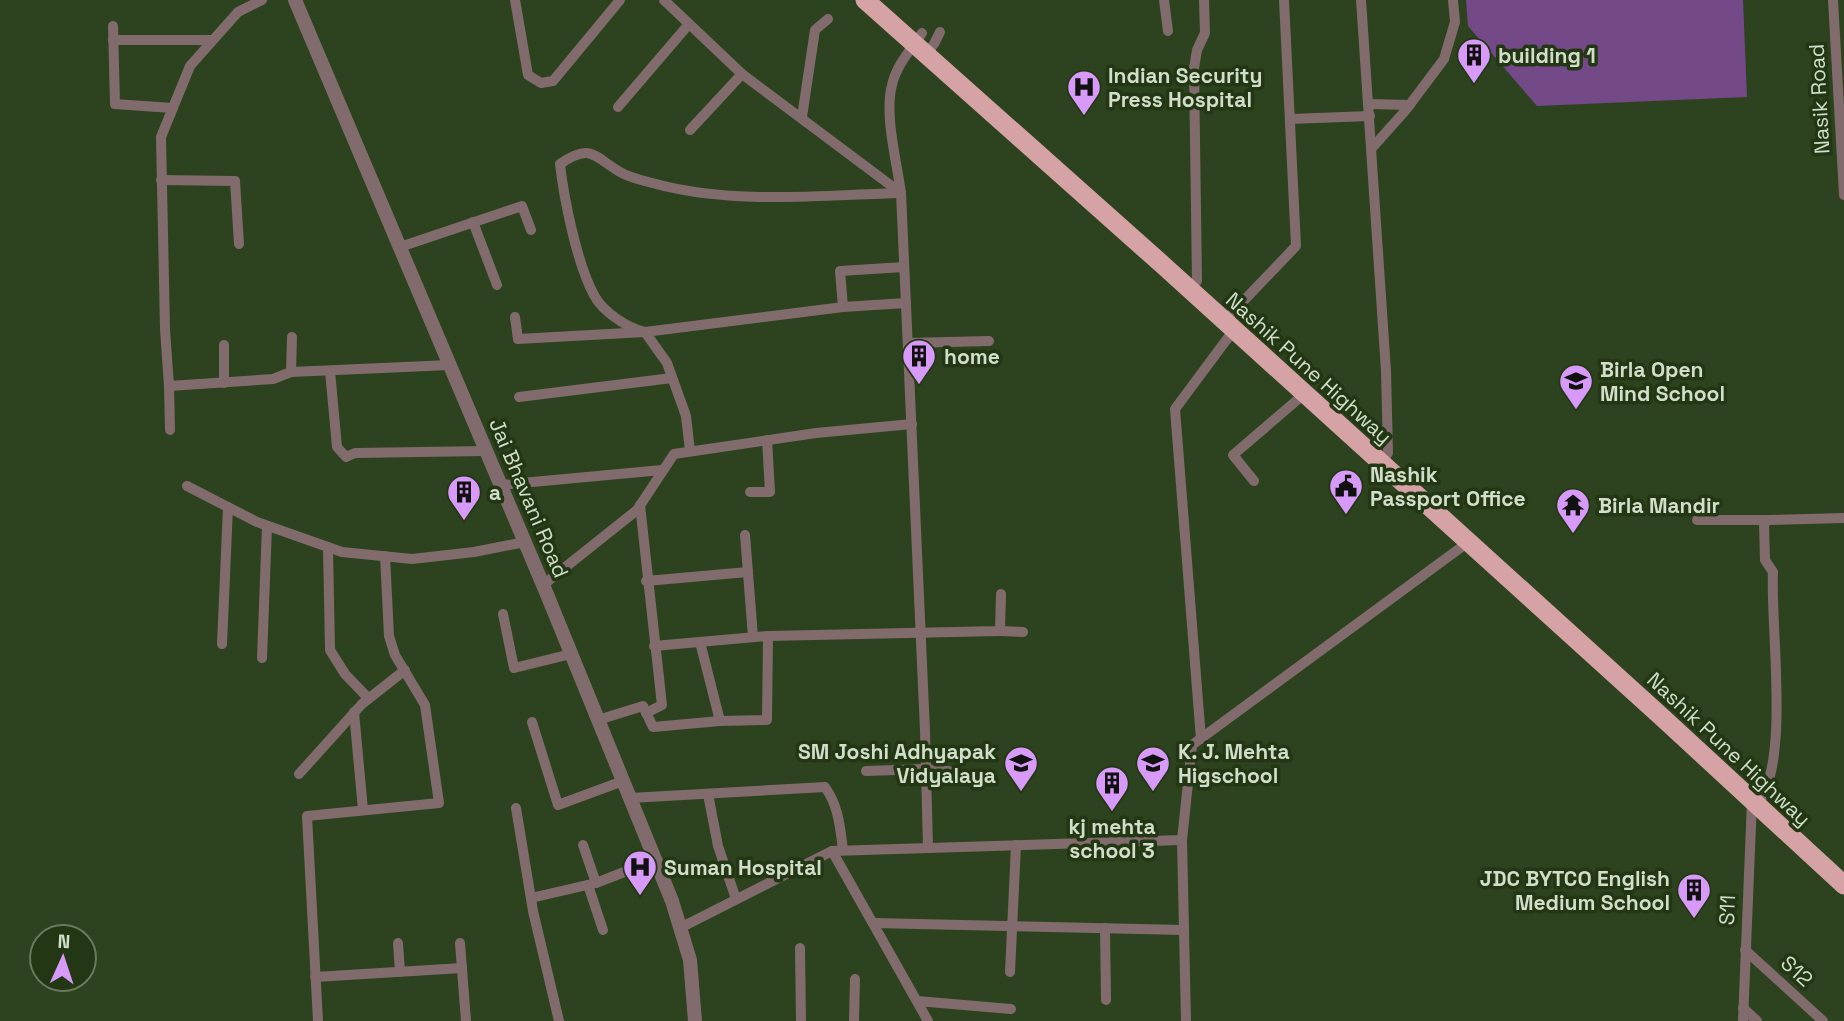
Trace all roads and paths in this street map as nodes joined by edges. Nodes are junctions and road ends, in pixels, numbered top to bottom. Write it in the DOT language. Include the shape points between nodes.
graph roads {
  1 [pos="262,0"];
  2 [pos="295,0"];
  3 [pos="515,0"];
  4 [pos="620,0"];
  5 [pos="664,0"];
  6 [pos="865,0"];
  7 [pos="885,0"];
  8 [pos="1164,0"];
  9 [pos="1204,0"];
  10 [pos="1284,0"];
  11 [pos="1361,0"];
  12 [pos="1453,0"];
  13 [pos="1833,0"];
  14 [pos="828,19"];
  15 [pos="689,24"];
  16 [pos="113,26"];
  17 [pos="1168,31"];
  18 [pos="114,40"];
  19 [pos="212,40"];
  20 [pos="927,41"];
  21 [pos="743,74"];
  22 [pos="1842,104"];
  23 [pos="1410,105"];
  24 [pos="618,107"];
  25 [pos="172,108"];
  26 [pos="1369,110"];
  27 [pos="802,117"];
  28 [pos="1290,119"];
  29 [pos="690,130"];
  30 [pos="1372,148"];
  31 [pos="161,180"];
  32 [pos="1844,189"];
  33 [pos="901,193"];
  34 [pos="1844,195"];
  35 [pos="473,222"];
  36 [pos="531,230"];
  37 [pos="240,244"];
  38 [pos="400,247"];
  39 [pos="904,267"];
  40 [pos="1197,281"];
  41 [pos="497,285"];
  42 [pos="906,303"];
  43 [pos="843,307"];
  44 [pos="515,317"];
  45 [pos="1233,322"];
  46 [pos="645,332"];
  47 [pos="292,337"];
  48 [pos="989,341"];
  49 [pos="908,343"];
  50 [pos="224,345"];
  51 [pos="450,365"];
  52 [pos="330,371"];
  53 [pos="291,372"];
  54 [pos="672,378"];
  55 [pos="224,383"];
  56 [pos="169,386"];
  57 [pos="1303,394"];
  58 [pos="519,397"];
  59 [pos="912,424"];
  60 [pos="170,430"];
  61 [pos="767,440"];
  62 [pos="690,451"];
  63 [pos="486,452"];
  64 [pos="1385,458"];
  65 [pos="662,470"];
  66 [pos="1254,481"];
  67 [pos="501,485"];
  68 [pos="187,486"];
  69 [pos="750,492"];
  70 [pos="639,505"];
  71 [pos="228,507"];
  72 [pos="1844,518"];
  73 [pos="1697,520"];
  74 [pos="1768,520"];
  75 [pos="267,526"];
  76 [pos="745,535"];
  77 [pos="525,542"];
  78 [pos="1467,542"];
  79 [pos="328,547"];
  80 [pos="385,556"];
  81 [pos="748,572"];
  82 [pos="646,581"];
  83 [pos="543,585"];
  84 [pos="1001,594"];
  85 [pos="503,614"];
  86 [pos="920,631"];
  87 [pos="1000,631"];
  88 [pos="1023,632"];
  89 [pos="753,636"];
  90 [pos="768,636"];
  91 [pos="699,642"];
  92 [pos="222,644"];
  93 [pos="654,646"];
  94 [pos="571,654"];
  95 [pos="262,658"];
  96 [pos="405,670"];
  97 [pos="368,698"];
  98 [pos="354,712"];
  99 [pos="646,713"];
  100 [pos="598,720"];
  101 [pos="720,720"];
  102 [pos="532,722"];
  103 [pos="1200,739"];
  104 [pos="925,769"];
  105 [pos="866,771"];
  106 [pos="957,772"];
  107 [pos="299,774"];
  108 [pos="623,781"];
  109 [pos="708,794"];
  110 [pos="630,798"];
  111 [pos="1758,800"];
  112 [pos="516,808"];
  113 [pos="363,810"];
  114 [pos="1182,840"];
  115 [pos="583,845"];
  116 [pos="1016,845"];
  117 [pos="928,848"];
  118 [pos="837,851"];
  119 [pos="655,860"];
  120 [pos="1844,870"];
  121 [pos="592,884"];
  122 [pos="1844,885"];
  123 [pos="531,898"];
  124 [pos="736,899"];
  125 [pos="873,923"];
  126 [pos="1012,926"];
  127 [pos="680,928"];
  128 [pos="1105,928"];
  129 [pos="603,930"];
  130 [pos="1184,930"];
  131 [pos="398,943"];
  132 [pos="460,943"];
  133 [pos="800,948"];
  134 [pos="1745,950"];
  135 [pos="462,968"];
  136 [pos="400,972"];
  137 [pos="1010,972"];
  138 [pos="315,977"];
  139 [pos="855,979"];
  140 [pos="1106,1000"];
  141 [pos="916,1001"];
  142 [pos="1743,1008"];
  143 [pos="1011,1009"];
  144 [pos="318,1021"];
  145 [pos="467,1021"];
  146 [pos="559,1021"];
  147 [pos="695,1021"];
  148 [pos="801,1021"];
  149 [pos="854,1021"];
  150 [pos="928,1021"];
  151 [pos="1186,1021"];
  152 [pos="1743,1021"];
  153 [pos="1757,1021"];
  154 [pos="1822,1021"];
  1 -- 19 [label="street" via="238,12"];
  2 -- 38 [label="street, Jai Bhavani Road"];
  3 -- 4 [label="street" via="528,75 541,83 553,81"];
  5 -- 15 [label="street"];
  6 -- 20 [label="highway, Nashik Pune Highway"];
  7 -- 20 [label="highway, Nashik Pune Highway"];
  8 -- 17 [label="street"];
  9 -- 40 [label="street" via="1205,33 1195,68"];
  10 -- 28 [label="street"];
  11 -- 26 [label="street"];
  12 -- 23 [label="street" via="1455,22 1444,59"];
  13 -- 22 [label="street, Nasik Road"];
  14 -- 27 [label="street" via="815,30"];
  15 -- 21 [label="street"];
  15 -- 24 [label="street"];
  16 -- 18 [label="street"];
  18 -- 19 [label="street"];
  18 -- 25 [label="street" via="115,104"];
  19 -- 25 [label="street" via="190,66"];
  20 -- 33 [label="street" via="899,67 891,85"];
  20 -- 40 [label="highway, Nashik Pune Highway"];
  20 -- 45 [label="highway, Nashik Pune Highway"];
  21 -- 27 [label="street"];
  21 -- 29 [label="street"];
  22 -- 32 [label="street, Nasik Road"];
  23 -- 26 [label="street"];
  23 -- 30 [label="street"];
  25 -- 31 [label="street" via="161,136"];
  26 -- 28 [label="street"];
  26 -- 30 [label="street"];
  27 -- 33 [label="street"];
  28 -- 45 [label="street" via="1296,246"];
  30 -- 64 [label="street" via="1386,371"];
  31 -- 37 [label="street" via="236,181"];
  31 -- 56 [label="street"];
  32 -- 34 [label="street, Nasik Road"];
  33 -- 39 [label="street"];
  33 -- 46 [label="street" via="695,193 622,173 596,154 582,152 569,158 560,164 562,186 594,297 634,330"];
  35 -- 36 [label="street" via="522,206"];
  35 -- 38 [label="street"];
  35 -- 41 [label="street"];
  38 -- 51 [label="street, Jai Bhavani Road"];
  39 -- 42 [label="street"];
  39 -- 43 [label="street" via="840,271"];
  40 -- 45 [label="highway, Nashik Pune Highway"];
  42 -- 43 [label="street"];
  42 -- 49 [label="street"];
  43 -- 46 [label="street"];
  44 -- 46 [label="street" via="518,339"];
  45 -- 57 [label="highway, Nashik Pune Highway"];
  45 -- 64 [label="highway, Nashik Pune Highway"];
  45 -- 103 [label="street" via="1175,409"];
  46 -- 54 [label="street"];
  47 -- 53 [label="street"];
  48 -- 49 [label="street"];
  49 -- 59 [label="street"];
  50 -- 55 [label="street"];
  51 -- 52 [label="street"];
  51 -- 63 [label="street, Jai Bhavani Road"];
  52 -- 53 [label="street"];
  52 -- 63 [label="street" via="337,447 346,457 355,453"];
  53 -- 55 [label="street" via="272,379"];
  54 -- 58 [label="street"];
  54 -- 62 [label="street" via="686,416"];
  55 -- 56 [label="street"];
  56 -- 60 [label="street"];
  57 -- 64 [label="highway, Nashik Pune Highway"];
  57 -- 66 [label="street" via="1233,455"];
  59 -- 61 [label="street"];
  59 -- 86 [label="street"];
  61 -- 62 [label="street"];
  61 -- 69 [label="street" via="770,492"];
  62 -- 65 [label="street" via="674,454"];
  63 -- 67 [label="street, Jai Bhavani Road"];
  64 -- 78 [label="highway, Nashik Pune Highway"];
  64 -- 111 [label="highway, Nashik Pune Highway" via="1546,600"];
  65 -- 67 [label="street"];
  65 -- 70 [label="street"];
  67 -- 77 [label="street, Jai Bhavani Road"];
  68 -- 71 [label="street"];
  70 -- 82 [label="street"];
  70 -- 83 [label="street"];
  71 -- 75 [label="street"];
  71 -- 92 [label="street"];
  72 -- 74 [label="street"];
  73 -- 74 [label="street"];
  74 -- 111 [label="street, S11" via="1765,555 1773,572 1777,723 1773,761"];
  75 -- 79 [label="street"];
  75 -- 95 [label="street"];
  76 -- 81 [label="street"];
  77 -- 80 [label="street" via="411,559"];
  77 -- 83 [label="street, Jai Bhavani Road"];
  78 -- 103 [label="street"];
  78 -- 111 [label="highway, Nashik Pune Highway"];
  79 -- 80 [label="street"];
  79 -- 97 [label="street" via="330,650"];
  80 -- 96 [label="street" via="389,636"];
  81 -- 82 [label="street"];
  81 -- 89 [label="street"];
  82 -- 93 [label="street"];
  83 -- 94 [label="street, Jai Bhavani Road"];
  84 -- 87 [label="street"];
  85 -- 94 [label="street" via="514,668"];
  86 -- 87 [label="street"];
  86 -- 90 [label="street"];
  86 -- 104 [label="street"];
  87 -- 88 [label="street"];
  89 -- 90 [label="street"];
  89 -- 91 [label="street"];
  90 -- 101 [label="street" via="767,720"];
  91 -- 93 [label="street"];
  91 -- 101 [label="street"];
  93 -- 99 [label="street" via="662,705"];
  94 -- 100 [label="street, Jai Bhavani Road"];
  96 -- 97 [label="street"];
  96 -- 113 [label="street" via="425,705 439,803"];
  97 -- 98 [label="street"];
  98 -- 107 [label="street"];
  98 -- 113 [label="street"];
  99 -- 100 [label="street" via="643,706"];
  99 -- 101 [label="street" via="653,727"];
  100 -- 108 [label="street, Jai Bhavani Road"];
  102 -- 108 [label="street" via="558,805"];
  103 -- 114 [label="street" via="1192,745"];
  104 -- 105 [label="street"];
  104 -- 106 [label="street"];
  104 -- 117 [label="street"];
  108 -- 110 [label="street, Jai Bhavani Road"];
  109 -- 110 [label="street"];
  109 -- 118 [label="street" via="825,787 839,819"];
  109 -- 124 [label="street" via="718,846"];
  110 -- 119 [label="street, Jai Bhavani Road"];
  111 -- 120 [label="highway, Nashik Pune Highway"];
  111 -- 122 [label="highway, Nashik Pune Highway"];
  111 -- 134 [label="street, S11"];
  112 -- 123 [label="street"];
  113 -- 138 [label="street" via="307,816"];
  114 -- 116 [label="street"];
  114 -- 130 [label="street"];
  115 -- 121 [label="street"];
  116 -- 117 [label="street"];
  116 -- 126 [label="street"];
  117 -- 118 [label="street"];
  118 -- 124 [label="street"];
  118 -- 125 [label="street"];
  119 -- 121 [label="street"];
  119 -- 127 [label="street, Jai Bhavani Road"];
  121 -- 123 [label="street"];
  121 -- 129 [label="street"];
  123 -- 146 [label="street"];
  124 -- 127 [label="street"];
  125 -- 126 [label="street"];
  125 -- 141 [label="street"];
  126 -- 128 [label="street"];
  126 -- 137 [label="street"];
  127 -- 147 [label="street, Jai Bhavani Road" via="690,960"];
  128 -- 130 [label="street"];
  128 -- 140 [label="street"];
  130 -- 151 [label="street"];
  131 -- 136 [label="street"];
  132 -- 135 [label="street"];
  133 -- 148 [label="street"];
  134 -- 142 [label="street, S11"];
  134 -- 154 [label="street, S12"];
  135 -- 136 [label="street"];
  135 -- 145 [label="street"];
  136 -- 138 [label="street"];
  138 -- 144 [label="street"];
  139 -- 149 [label="street"];
  141 -- 143 [label="street"];
  141 -- 150 [label="street"];
  142 -- 152 [label="street, S11"];
  142 -- 153 [label="street"];
}
